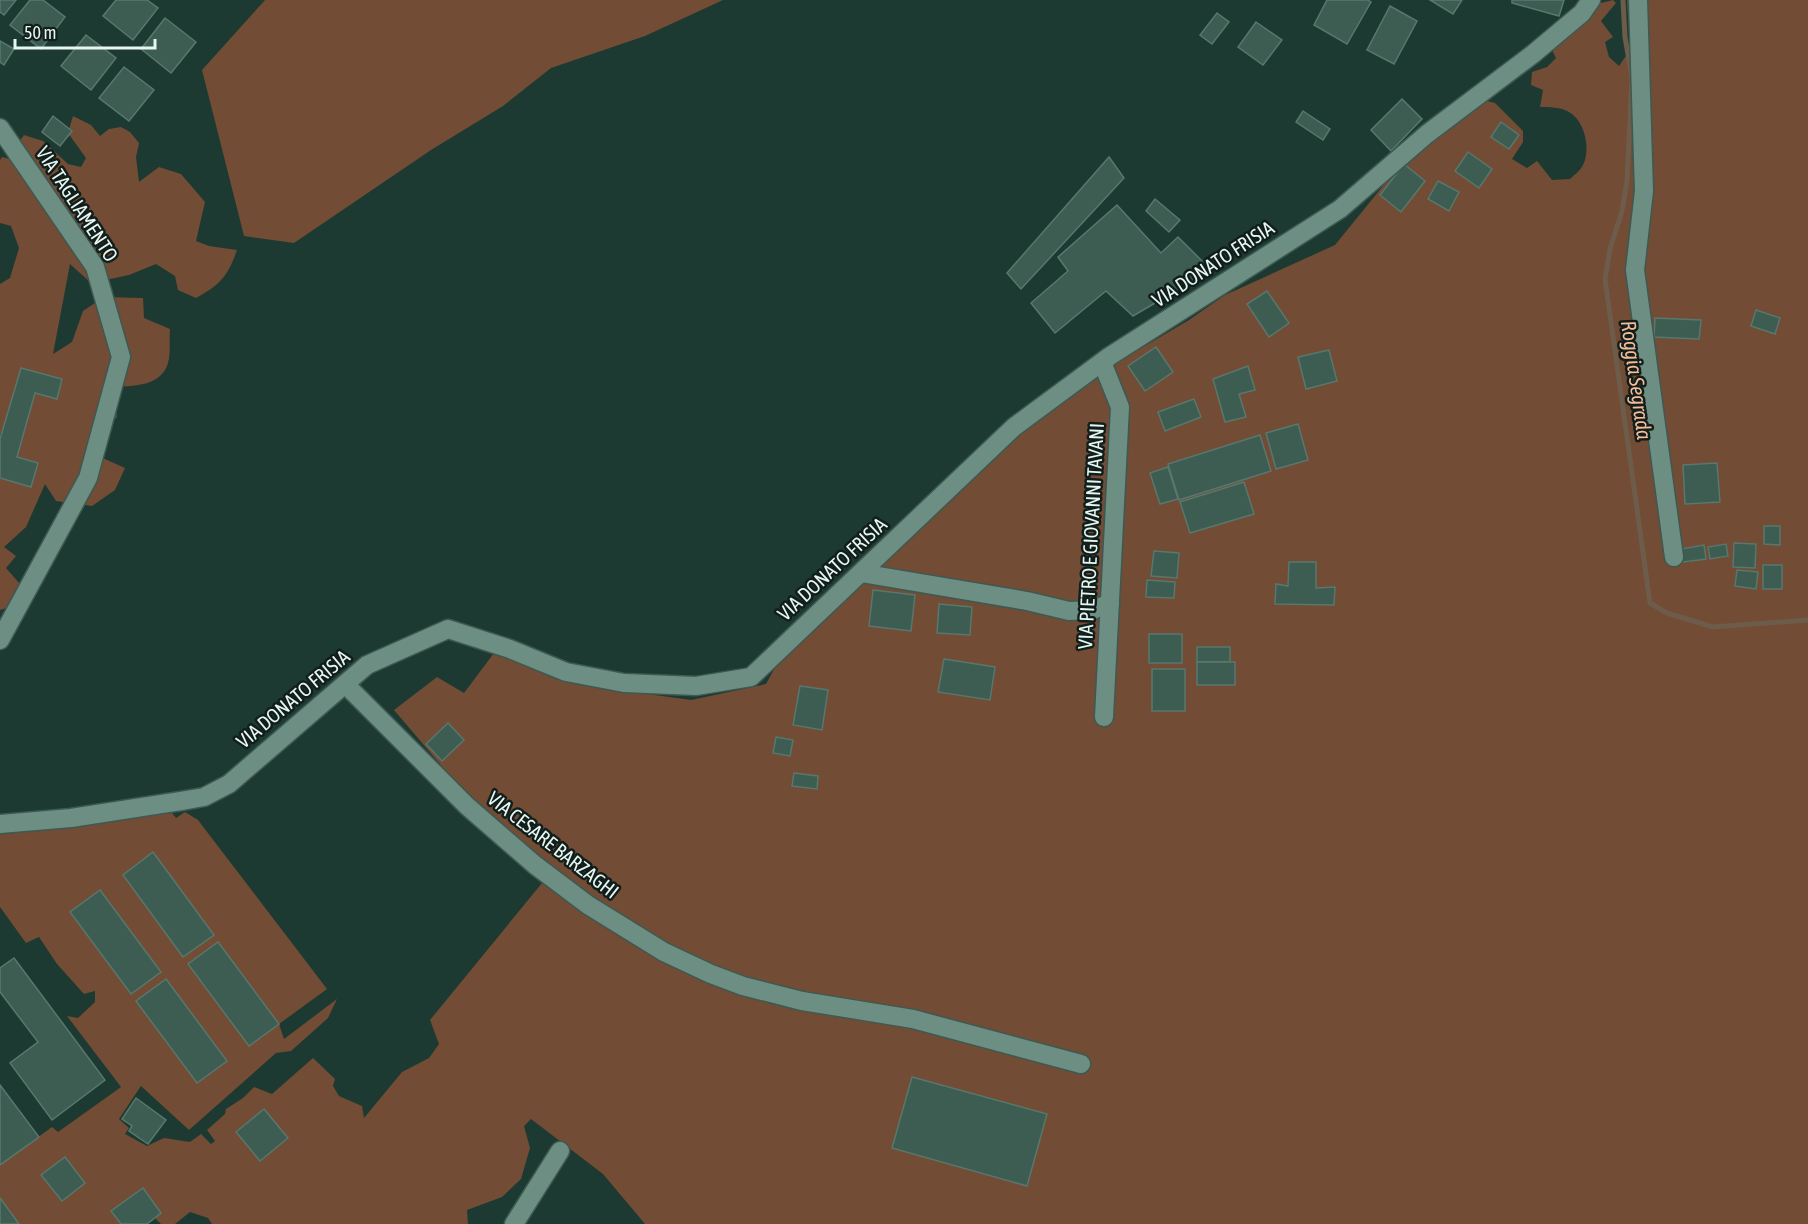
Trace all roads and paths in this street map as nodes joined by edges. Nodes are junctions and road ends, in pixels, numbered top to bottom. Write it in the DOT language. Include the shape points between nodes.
graph roads {
  1 [pos="1591,0"];
  2 [pos="1638,0"];
  3 [pos="0,128"];
  4 [pos="1102,362"];
  5 [pos="1674,557"];
  6 [pos="861,573"];
  7 [pos="1110,603"];
  8 [pos="0,640"];
  9 [pos="345,684"];
  10 [pos="1104,717"];
  11 [pos="0,824"];
  12 [pos="1082,1064"];
  13 [pos="560,1151"];
  14 [pos="514,1224"];
  1 -- 4 [label="street, VIA DONATO FRISIA" via="1582,13 1533,54 1426,134 1340,209"];
  2 -- 5 [label="street" via="1644,191 1635,270"];
  3 -- 8 [label="street, VIA TAGLIAMENTO" via="95,267 121,357 88,478"];
  4 -- 6 [label="street, VIA DONATO FRISIA" via="1014,427"];
  4 -- 7 [label="street, VIA PIETRO E GIOVANNI TAVANI" via="1120,407"];
  6 -- 7 [label="street" via="1069,611 1093,610"];
  6 -- 9 [label="street, VIA DONATO FRISIA" via="751,677 696,686 624,683 567,672 510,648 448,629 367,665"];
  7 -- 10 [label="street, VIA PIETRO E GIOVANNI TAVANI"];
  9 -- 11 [label="street, VIA DONATO FRISIA" via="228,784 204,796 71,818"];
  9 -- 12 [label="street, VIA CESARE BARZAGHI" via="467,806 535,865 588,905 664,952 743,986 802,1001 913,1019"];
  13 -- 14 [label="street"];
}
